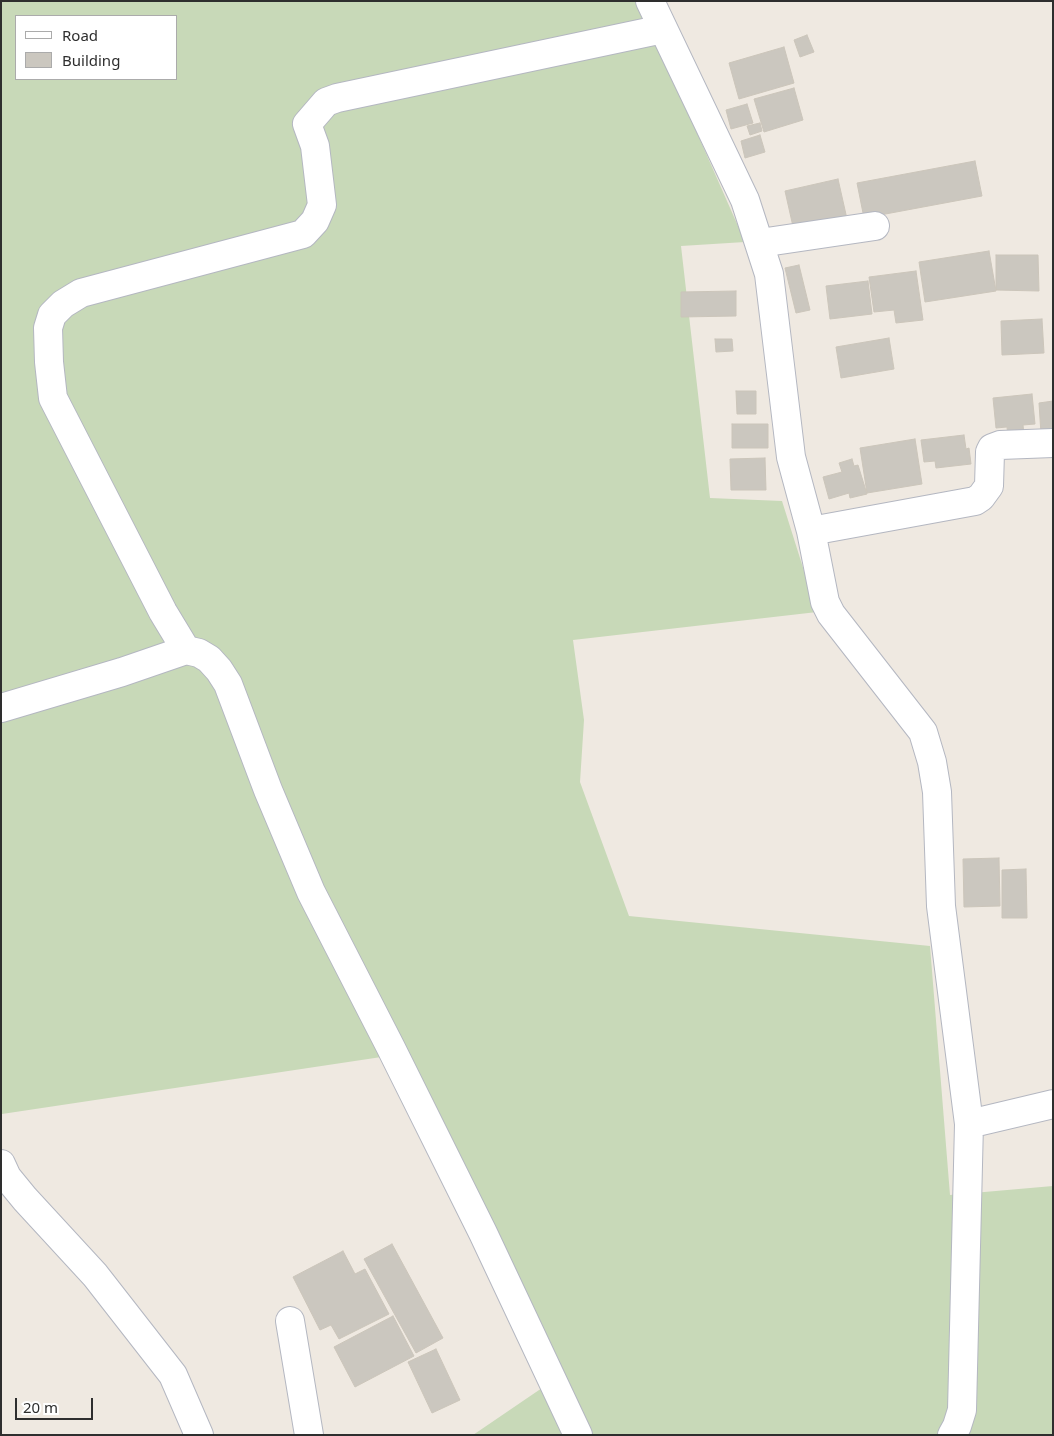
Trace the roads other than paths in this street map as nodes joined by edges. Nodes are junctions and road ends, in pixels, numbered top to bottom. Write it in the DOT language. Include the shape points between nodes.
graph roads {
  1 [pos="650,1"];
  2 [pos="663,29"];
  3 [pos="875,226"];
  4 [pos="760,243"];
  5 [pos="1053,443"];
  6 [pos="811,531"];
  7 [pos="186,650"];
  8 [pos="1,708"];
  9 [pos="1053,1104"];
  10 [pos="968,1124"];
  11 [pos="1,1164"];
  12 [pos="290,1321"];
  13 [pos="198,1435"];
  14 [pos="309,1435"];
  15 [pos="578,1435"];
  16 [pos="952,1435"];
  1 -- 2 [label="street"];
  2 -- 4 [label="street" via="745,200"];
  2 -- 7 [label="street" via="326,102 307,124 315,146 322,205 315,221 303,234 81,293 52,315 48,328 53,398 163,612"];
  3 -- 4 [label="street"];
  4 -- 6 [label="street" via="770,274 791,457"];
  5 -- 6 [label="street" via="992,448 989,486 975,501"];
  6 -- 10 [label="street" via="830,614 923,732 932,762 937,792 941,906"];
  7 -- 8 [label="street"];
  7 -- 15 [label="street" via="209,659 228,684 311,892 483,1233"];
  9 -- 10 [label="street"];
  10 -- 16 [label="street" via="962,1410"];
  11 -- 13 [label="street" via="7,1177 95,1276 172,1375"];
  12 -- 14 [label="street"];
}
